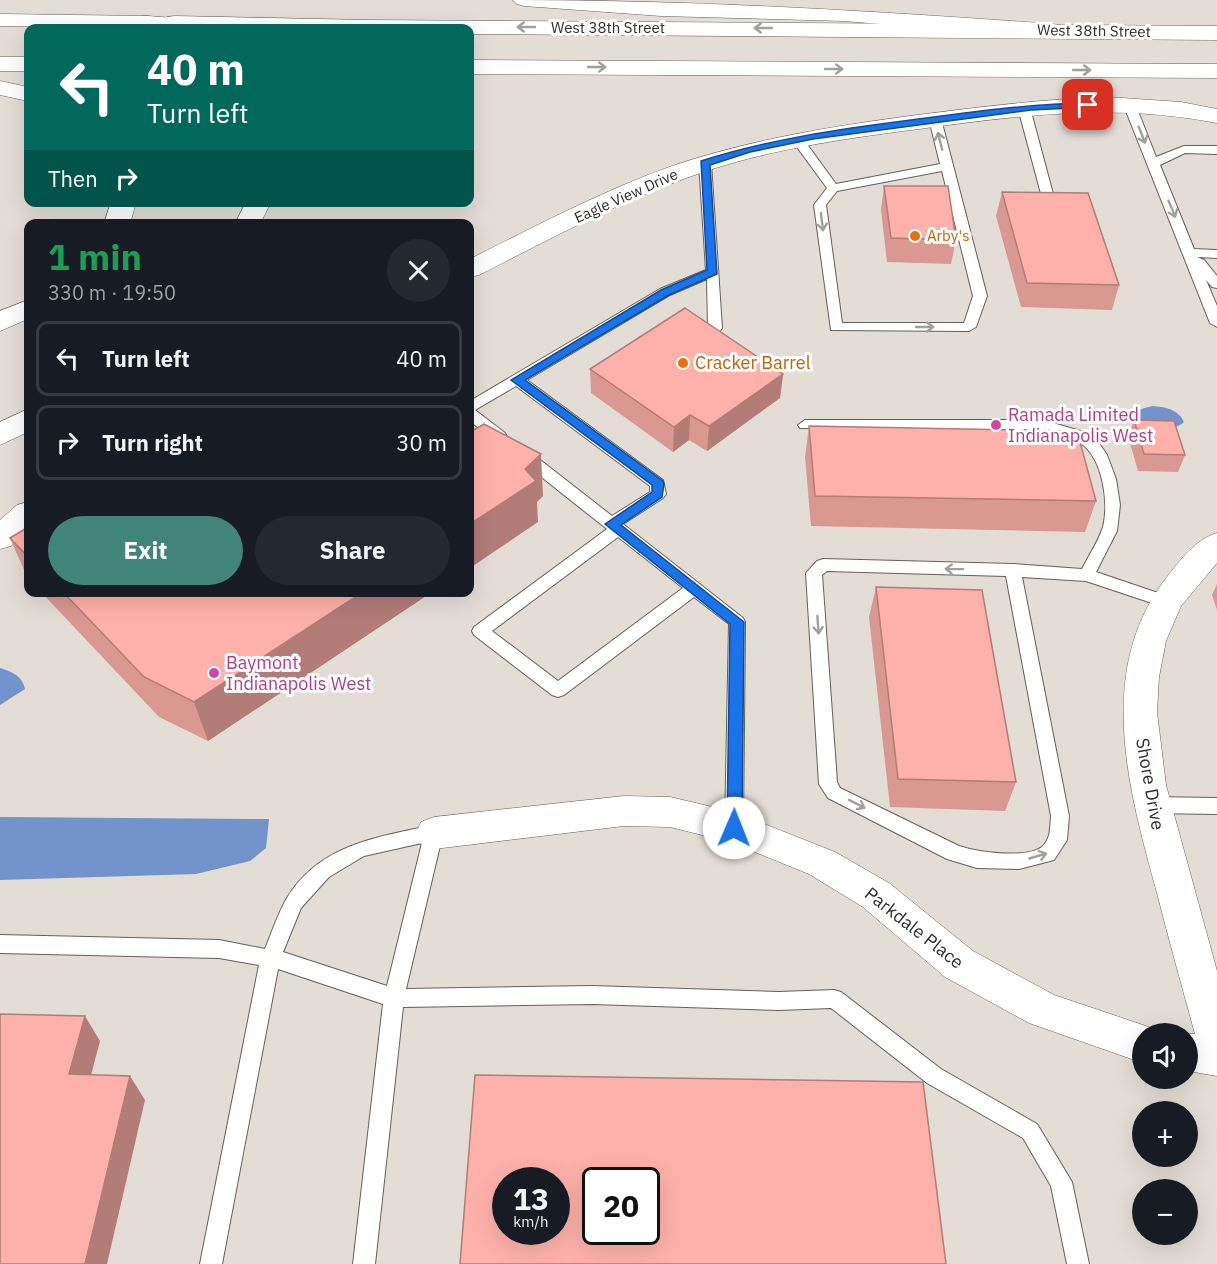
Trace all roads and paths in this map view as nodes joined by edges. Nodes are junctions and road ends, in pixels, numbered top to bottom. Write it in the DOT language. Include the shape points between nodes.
graph roads {
  1 [pos="524,0"];
  2 [pos="0,20"];
  3 [pos="147,22"];
  4 [pos="170,24"];
  5 [pos="236,24"];
  6 [pos="474,28"];
  7 [pos="1053,31"];
  8 [pos="1217,33"];
  9 [pos="0,64"];
  10 [pos="24,64"];
  11 [pos="474,66"];
  12 [pos="1217,71"];
  13 [pos="0,88"];
  14 [pos="24,93"];
  15 [pos="1130,106"];
  16 [pos="1024,108"];
  17 [pos="1217,116"];
  18 [pos="935,119"];
  19 [pos="797,139"];
  20 [pos="1217,150"];
  21 [pos="705,164"];
  22 [pos="1154,164"];
  23 [pos="947,166"];
  24 [pos="834,188"];
  25 [pos="1050,204"];
  26 [pos="1191,253"];
  27 [pos="1217,254"];
  28 [pos="474,267"];
  29 [pos="713,272"];
  30 [pos="1217,284"];
  31 [pos="24,310"];
  32 [pos="0,322"];
  33 [pos="1217,323"];
  34 [pos="715,328"];
  35 [pos="516,380"];
  36 [pos="474,405"];
  37 [pos="474,417"];
  38 [pos="24,421"];
  39 [pos="805,425"];
  40 [pos="0,435"];
  41 [pos="24,517"];
  42 [pos="615,527"];
  43 [pos="0,538"];
  44 [pos="1217,544"];
  45 [pos="1013,570"];
  46 [pos="1087,575"];
  47 [pos="694,588"];
  48 [pos="1167,602"];
  49 [pos="1150,805"];
  50 [pos="1217,806"];
  51 [pos="734,828"];
  52 [pos="434,833"];
  53 [pos="0,944"];
  54 [pos="270,959"];
  55 [pos="394,998"];
  56 [pos="1132,1040"];
  57 [pos="1217,1041"];
  58 [pos="1198,1054"];
  59 [pos="1217,1057"];
  60 [pos="211,1264"];
  61 [pos="364,1264"];
  62 [pos="1078,1264"];
  1 -- 7 [label="main road" via="650,9 843,15"];
  2 -- 3 [label="main road, West 38th Street"];
  3 -- 4 [label="main road"];
  5 -- 3 [label="main road, West 38th Street, one-way"];
  7 -- 6 [label="main road, West 38th Street, one-way"];
  7 -- 8 [label="main road, West 38th Street"];
  9 -- 10 [label="main road"];
  11 -- 12 [label="main road, one-way"];
  13 -- 14 [label="main road"];
  15 -- 16 [label="main road, Eagle View Drive"];
  15 -- 17 [label="main road, Eagle View Drive" via="1164,106"];
  15 -- 22 [label="lane, one-way"];
  16 -- 18 [label="main road, Eagle View Drive"];
  16 -- 25 [label="lane"];
  18 -- 19 [label="main road, Eagle View Drive"];
  23 -- 18 [label="lane, one-way"];
  19 -- 21 [label="main road, Eagle View Drive"];
  19 -- 24 [label="lane"];
  20 -- 22 [label="lane" via="1196,147 1170,152"];
  21 -- 28 [label="main road, Eagle View Drive" via="658,180"];
  21 -- 29 [label="lane"];
  22 -- 26 [label="lane, one-way"];
  23 -- 24 [label="lane"];
  24 -- 23 [label="lane, one-way" via="820,205 836,327 969,327 980,296"];
  26 -- 27 [label="lane"];
  26 -- 30 [label="lane"];
  26 -- 33 [label="lane"];
  29 -- 34 [label="lane"];
  29 -- 35 [label="lane" via="665,292"];
  31 -- 32 [label="main road"];
  35 -- 36 [label="lane"];
  35 -- 42 [label="lane" via="658,484 658,494"];
  37 -- 42 [label="lane"];
  38 -- 40 [label="main road"];
  39 -- 46 [label="lane" via="1043,425 1089,441 1098,450 1113,507 1110,526"];
  41 -- 43 [label="main road"];
  42 -- 47 [label="lane"];
  42 -- 47 [label="lane" via="480,632 558,690"];
  44 -- 48 [label="main road, Shore Drive" via="1200,559"];
  45 -- 45 [label="lane, one-way" via="823,565 814,573 828,784 834,793 954,853 977,860 1019,861 1047,854 1058,840 1060,816"];
  45 -- 46 [label="lane"];
  46 -- 48 [label="lane"];
  47 -- 51 [label="lane" via="737,622"];
  48 -- 49 [label="main road, Shore Drive" via="1146,655 1139,694"];
  49 -- 50 [label="lane"];
  49 -- 57 [label="main road, Shore Drive"];
  51 -- 52 [label="main road, Parkdale Place" via="670,812 624,811"];
  51 -- 56 [label="main road, Parkdale Place" via="831,868 876,895 959,964 1043,1010"];
  52 -- 54 [label="lane" via="360,849 322,871 294,903"];
  52 -- 55 [label="lane"];
  53 -- 54 [label="lane" via="219,949"];
  54 -- 55 [label="lane"];
  54 -- 60 [label="lane"];
  55 -- 61 [label="lane"];
  55 -- 62 [label="lane" via="592,995 834,999 934,1076 1030,1131 1061,1182"];
  58 -- 59 [label="main road"];
}
